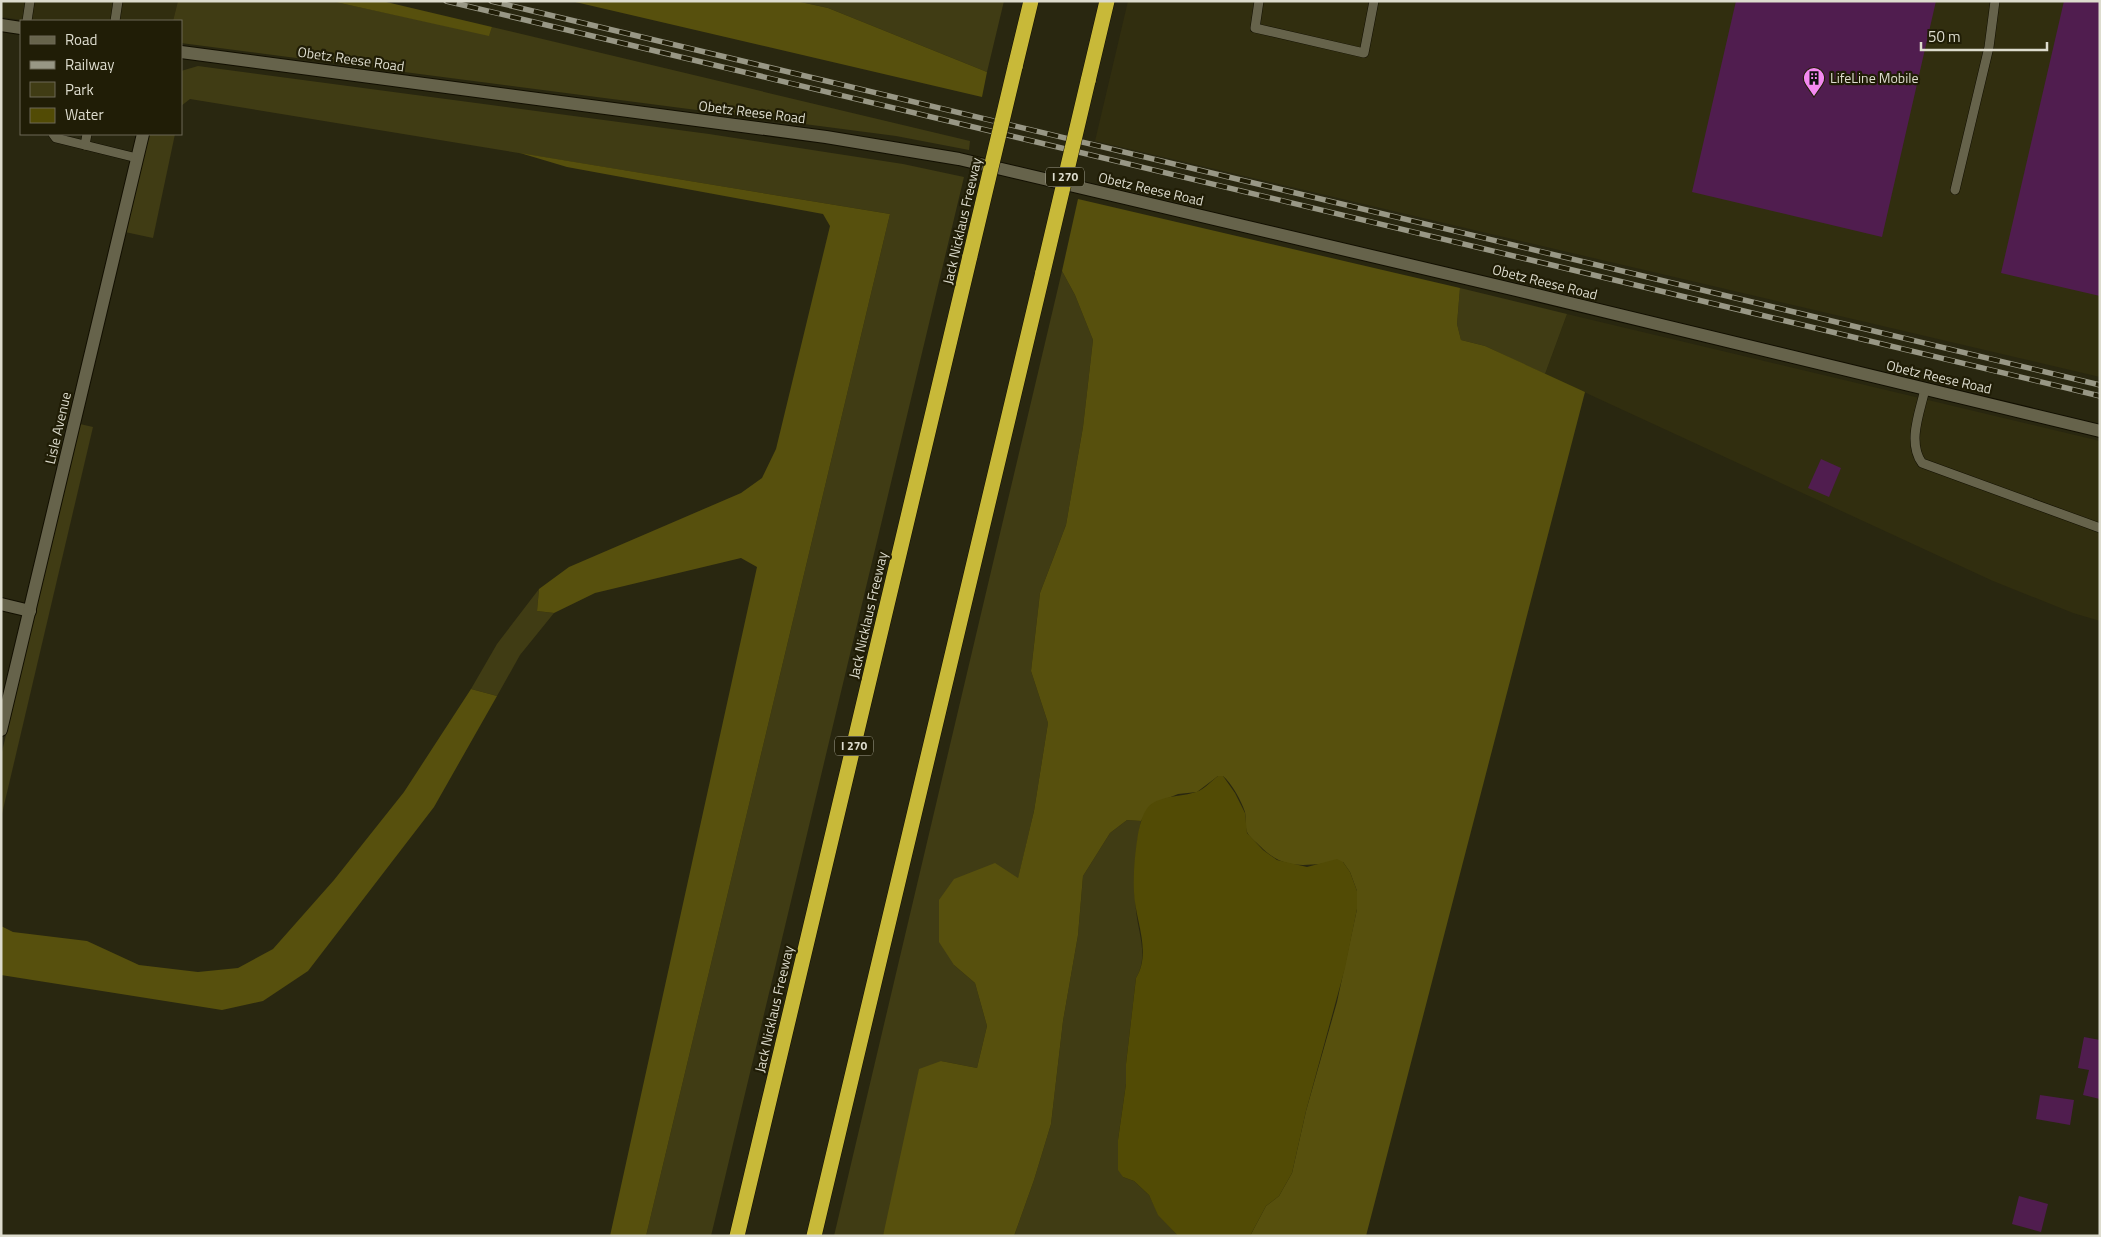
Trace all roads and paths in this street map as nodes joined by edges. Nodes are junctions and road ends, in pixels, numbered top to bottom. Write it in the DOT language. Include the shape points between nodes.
graph roads {
  1 [pos="30,1"];
  2 [pos="118,1"];
  3 [pos="1031,1"];
  4 [pos="1107,1"];
  5 [pos="1259,1"];
  6 [pos="1374,1"];
  7 [pos="1995,1"];
  8 [pos="27,20"];
  9 [pos="115,20"];
  10 [pos="1,25"];
  11 [pos="20,28"];
  12 [pos="182,52"];
  13 [pos="54,135"];
  14 [pos="88,135"];
  15 [pos="143,135"];
  16 [pos="85,145"];
  17 [pos="137,158"];
  18 [pos="1955,190"];
  19 [pos="1926,389"];
  20 [pos="2100,431"];
  21 [pos="2100,528"];
  22 [pos="1,604"];
  23 [pos="30,611"];
  24 [pos="1,730"];
  25 [pos="737,1236"];
  26 [pos="814,1236"];
  1 -- 8 [label="lane"];
  2 -- 9 [label="lane"];
  3 -- 25 [label="highway, Jack Nicklaus Freeway / I 270, bridge"];
  4 -- 26 [label="highway, I 270, bridge"];
  5 -- 6 [label="lane" via="1255,28 1364,53"];
  7 -- 18 [label="lane" via="1989,47"];
  10 -- 11 [label="street"];
  12 -- 19 [label="street, Obetz Reese Road" via="826,137 959,159"];
  13 -- 16 [label="lane"];
  14 -- 16 [label="lane"];
  15 -- 17 [label="street, Lisle Avenue"];
  16 -- 17 [label="lane"];
  17 -- 23 [label="street, Lisle Avenue"];
  19 -- 20 [label="street, Obetz Reese Road"];
  19 -- 21 [label="lane" via="1914,441 1916,454 1922,463"];
  22 -- 23 [label="street"];
  23 -- 24 [label="street, Lisle Avenue"];
}
